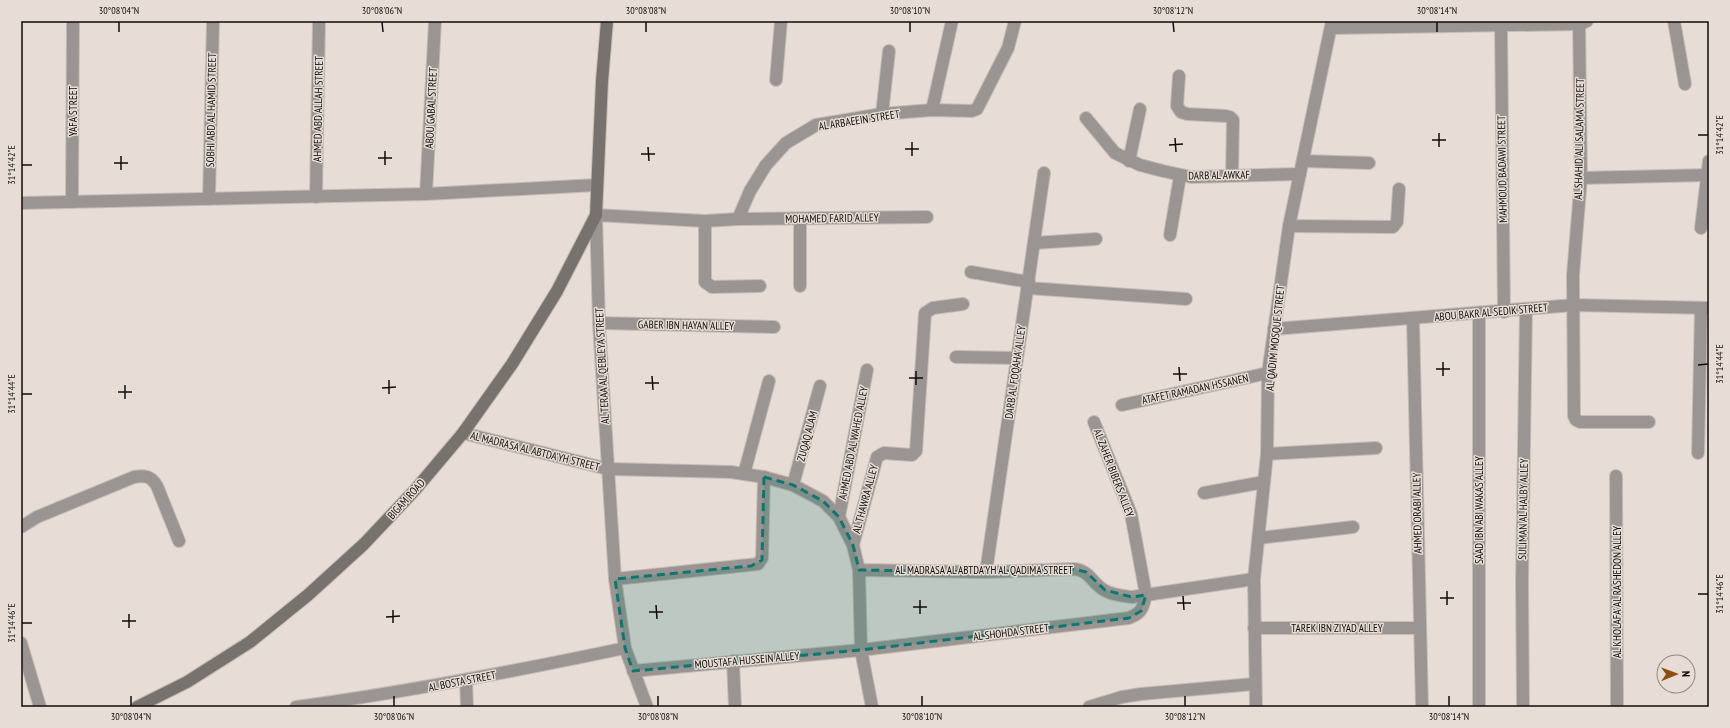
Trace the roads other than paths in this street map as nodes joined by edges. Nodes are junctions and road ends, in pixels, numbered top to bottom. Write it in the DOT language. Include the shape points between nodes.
graph roads {
  1 [pos="74,21"];
  2 [pos="213,21"];
  3 [pos="319,21"];
  4 [pos="435,21"];
  5 [pos="607,21"];
  6 [pos="781,21"];
  7 [pos="952,21"];
  8 [pos="1015,21"];
  9 [pos="1674,21"];
  10 [pos="1582,22"];
  11 [pos="1331,24"];
  12 [pos="1460,24"];
  13 [pos="1501,25"];
  14 [pos="889,51"];
  15 [pos="1179,76"];
  16 [pos="776,80"];
  17 [pos="1685,84"];
  18 [pos="1140,109"];
  19 [pos="932,110"];
  20 [pos="882,114"];
  21 [pos="1086,118"];
  22 [pos="1128,161"];
  23 [pos="1303,161"];
  24 [pos="1709,161"];
  25 [pos="1369,163"];
  26 [pos="1044,173"];
  27 [pos="1300,174"];
  28 [pos="1232,175"];
  29 [pos="1708,175"];
  30 [pos="1180,176"];
  31 [pos="1581,178"];
  32 [pos="596,185"];
  33 [pos="1398,189"];
  34 [pos="426,194"];
  35 [pos="316,197"];
  36 [pos="209,198"];
  37 [pos="72,202"];
  38 [pos="21,203"];
  39 [pos="596,215"];
  40 [pos="927,217"];
  41 [pos="738,219"];
  42 [pos="800,219"];
  43 [pos="705,221"];
  44 [pos="1289,226"];
  45 [pos="1702,228"];
  46 [pos="1170,235"];
  47 [pos="1096,239"];
  48 [pos="1034,243"];
  49 [pos="972,272"];
  50 [pos="1028,285"];
  51 [pos="760,286"];
  52 [pos="800,286"];
  53 [pos="1186,299"];
  54 [pos="963,304"];
  55 [pos="1574,306"];
  56 [pos="1705,308"];
  57 [pos="1526,310"];
  58 [pos="1504,312"];
  59 [pos="1479,313"];
  60 [pos="1413,319"];
  61 [pos="599,323"];
  62 [pos="774,327"];
  63 [pos="1274,329"];
  64 [pos="956,357"];
  65 [pos="1017,358"];
  66 [pos="867,370"];
  67 [pos="1268,374"];
  68 [pos="769,381"];
  69 [pos="820,386"];
  70 [pos="1122,404"];
  71 [pos="1094,422"];
  72 [pos="1649,422"];
  73 [pos="463,433"];
  74 [pos="1376,448"];
  75 [pos="1698,453"];
  76 [pos="1267,454"];
  77 [pos="608,469"];
  78 [pos="744,474"];
  79 [pos="1616,476"];
  80 [pos="764,477"];
  81 [pos="1264,482"];
  82 [pos="794,485"];
  83 [pos="1204,493"];
  84 [pos="839,517"];
  85 [pos="21,527"];
  86 [pos="1353,527"];
  87 [pos="1259,538"];
  88 [pos="179,541"];
  89 [pos="853,545"];
  90 [pos="860,570"];
  91 [pos="986,572"];
  92 [pos="615,579"];
  93 [pos="1254,579"];
  94 [pos="1146,595"];
  95 [pos="1254,628"];
  96 [pos="1420,628"];
  97 [pos="21,643"];
  98 [pos="626,648"];
  99 [pos="861,650"];
  100 [pos="733,661"];
  101 [pos="632,671"];
  102 [pos="466,681"];
  103 [pos="1254,684"];
  104 [pos="375,702"];
  105 [pos="1123,702"];
  106 [pos="40,707"];
  107 [pos="137,707"];
  108 [pos="296,707"];
  109 [pos="467,707"];
  110 [pos="647,707"];
  111 [pos="735,707"];
  112 [pos="872,707"];
  113 [pos="1089,707"];
  114 [pos="1256,707"];
  115 [pos="1422,707"];
  116 [pos="1479,707"];
  117 [pos="1523,707"];
  118 [pos="1617,707"];
  1 -- 37 [label="street, YAFA STREET"];
  2 -- 36 [label="street, SOBHI ABD AL HAMID STREET"];
  3 -- 35 [label="street, AHMED ABD ALLAH STREET"];
  4 -- 34 [label="street, ABOU GABAL STREET"];
  5 -- 32 [label="main road, AL TERAA AL QEBLEYA STREET"];
  6 -- 16 [label="street"];
  7 -- 19 [label="street"];
  8 -- 19 [label="street, AL ARBAEEIN STREET" via="1008,48 977,109"];
  9 -- 17 [label="street"];
  10 -- 13 [label="street"];
  10 -- 31 [label="street, AL SHAHID ALI SALAMA STREET"];
  11 -- 12 [label="street"];
  11 -- 23 [label="street, AL QADIM MOSQUE STREET"];
  12 -- 13 [label="street"];
  13 -- 58 [label="street, MAHMOUD BADAWI STREET"];
  14 -- 20 [label="street"];
  15 -- 28 [label="street" via="1177,106 1181,112 1226,116 1233,120"];
  18 -- 22 [label="street"];
  19 -- 20 [label="street, AL ARBAEEIN STREET"];
  20 -- 41 [label="street, AL ARBAEEIN STREET" via="816,125 786,143 766,165 750,191"];
  21 -- 22 [label="street, DARB AL AWKAF" via="1115,153"];
  22 -- 30 [label="street, DARB AL AWKAF"];
  23 -- 25 [label="street"];
  23 -- 27 [label="street, AL QADIM MOSQUE STREET"];
  24 -- 29 [label="street"];
  26 -- 48 [label="street, DARB AL FOQAHA' ALLEY"];
  27 -- 28 [label="street, DARB AL AWKAF"];
  27 -- 44 [label="street, AL QADIM MOSQUE STREET"];
  28 -- 30 [label="street, DARB AL AWKAF"];
  29 -- 31 [label="street"];
  29 -- 45 [label="street"];
  30 -- 46 [label="street"];
  31 -- 55 [label="street, AL SHAHID ALI SALAMA STREET" via="1573,274"];
  32 -- 34 [label="street"];
  32 -- 39 [label="main road, AL TERAA AL QEBLEYA STREET"];
  33 -- 44 [label="street" via="1397,222 1393,227"];
  34 -- 35 [label="street"];
  35 -- 36 [label="street"];
  36 -- 37 [label="street"];
  37 -- 38 [label="street"];
  39 -- 43 [label="street"];
  39 -- 61 [label="street, AL TERAA AL QEBLEYA STREET"];
  39 -- 73 [label="main road, BIGAM ROAD" via="557,291"];
  40 -- 42 [label="street, MOHAMED FARID ALLEY"];
  41 -- 42 [label="street, MOHAMED FARID ALLEY"];
  41 -- 43 [label="street"];
  42 -- 52 [label="street"];
  43 -- 51 [label="street" via="705,282 712,287"];
  44 -- 63 [label="street, AL QADIM MOSQUE STREET"];
  47 -- 48 [label="street"];
  48 -- 50 [label="street, DARB AL FOQAHA' ALLEY"];
  49 -- 50 [label="street"];
  50 -- 53 [label="street"];
  50 -- 65 [label="street, DARB AL FOQAHA' ALLEY"];
  54 -- 89 [label="street, AL THAWRA ALLEY" via="933,308 925,314 916,451 912,455 884,453 877,457"];
  55 -- 56 [label="street, ABOU BAKR AL SEDIK STREET"];
  55 -- 57 [label="street, ABOU BAKR AL SEDIK STREET"];
  55 -- 72 [label="street, AL SHAHID ALI SALAMA STREET" via="1576,420"];
  56 -- 75 [label="street"];
  57 -- 58 [label="street, ABOU BAKR AL SEDIK STREET"];
  57 -- 117 [label="street, SULIMAN AL HALBY ALLEY"];
  58 -- 59 [label="street, ABOU BAKR AL SEDIK STREET"];
  59 -- 60 [label="street, ABOU BAKR AL SEDIK STREET"];
  59 -- 116 [label="street, SAAD IBN ABI WAKAS ALLEY"];
  60 -- 63 [label="street, ABOU BAKR AL SEDIK STREET"];
  60 -- 96 [label="street, AHMED ORABI ALLEY"];
  61 -- 62 [label="street, GABER IBN HAYAN ALLEY"];
  61 -- 77 [label="street, AL TERAA AL QEBLEYA STREET"];
  63 -- 67 [label="street, AL QADIM MOSQUE STREET"];
  64 -- 65 [label="street"];
  65 -- 91 [label="street, DARB AL FOQAHA' ALLEY"];
  66 -- 84 [label="street, AHMED ABD AL WAHED ALLEY"];
  67 -- 70 [label="street, ATAFET RAMADAN HSSANEN"];
  67 -- 76 [label="street, AL QADIM MOSQUE STREET"];
  68 -- 78 [label="street"];
  69 -- 82 [label="street, ZUQAQ ALAM"];
  71 -- 94 [label="street, AL ZAHER BIBERS ALLEY" via="1131,514"];
  73 -- 77 [label="street, AL MADRASA AL ABTDA'YH STREET"];
  73 -- 107 [label="main road, BIGAM ROAD" via="374,534 308,595 250,642 187,682"];
  74 -- 76 [label="street"];
  76 -- 81 [label="street, AL QADIM MOSQUE STREET"];
  77 -- 78 [label="street"];
  77 -- 92 [label="street, AL TERAA AL QEBLEYA STREET"];
  78 -- 80 [label="street"];
  79 -- 118 [label="street, AL KHOLAFA' AL RASHEDON ALLEY"];
  80 -- 82 [label="street"];
  80 -- 92 [label="street" via="762,558 758,564"];
  81 -- 83 [label="street"];
  81 -- 87 [label="street, AL QADIM MOSQUE STREET"];
  82 -- 84 [label="street" via="823,501"];
  84 -- 89 [label="street"];
  85 -- 88 [label="street" via="134,477 147,476 157,486"];
  86 -- 87 [label="street"];
  87 -- 93 [label="street, AL QADIM MOSQUE STREET"];
  89 -- 90 [label="street"];
  90 -- 91 [label="street, AL MADRASA AL ABTDA'YH AL QADIMA STREET"];
  90 -- 99 [label="street"];
  91 -- 94 [label="street, AL MADRASA AL ABTDA'YH AL QADIMA STREET" via="1080,569 1105,590 1132,597"];
  92 -- 98 [label="street, AL TERAA AL QEBLEYA STREET"];
  93 -- 94 [label="street, AL MADRASA AL ABTDA'YH AL QADIMA STREET"];
  93 -- 95 [label="street, AL QADIM MOSQUE STREET"];
  94 -- 99 [label="street, AL SHOHDA STREET" via="1144,607 1129,618"];
  95 -- 96 [label="street, TAREK IBN ZIYAD ALLEY"];
  95 -- 103 [label="street, AL QADIM MOSQUE STREET"];
  96 -- 115 [label="street, AHMED ORABI ALLEY"];
  97 -- 106 [label="street"];
  98 -- 101 [label="street, AL TERAA AL QEBLEYA STREET"];
  98 -- 102 [label="street, AL BOSTA STREET"];
  99 -- 100 [label="street, MOUSTAFA HUSSEIN ALLEY"];
  99 -- 112 [label="street"];
  100 -- 101 [label="street, MOUSTAFA HUSSEIN ALLEY"];
  100 -- 111 [label="street"];
  101 -- 110 [label="street, AL TERAA AL QEBLEYA STREET"];
  102 -- 104 [label="street, AL BOSTA STREET"];
  102 -- 109 [label="street"];
  103 -- 105 [label="street"];
  103 -- 114 [label="street, AL QADIM MOSQUE STREET"];
  104 -- 108 [label="street, AL BOSTA STREET"];
  105 -- 113 [label="street"];
}
